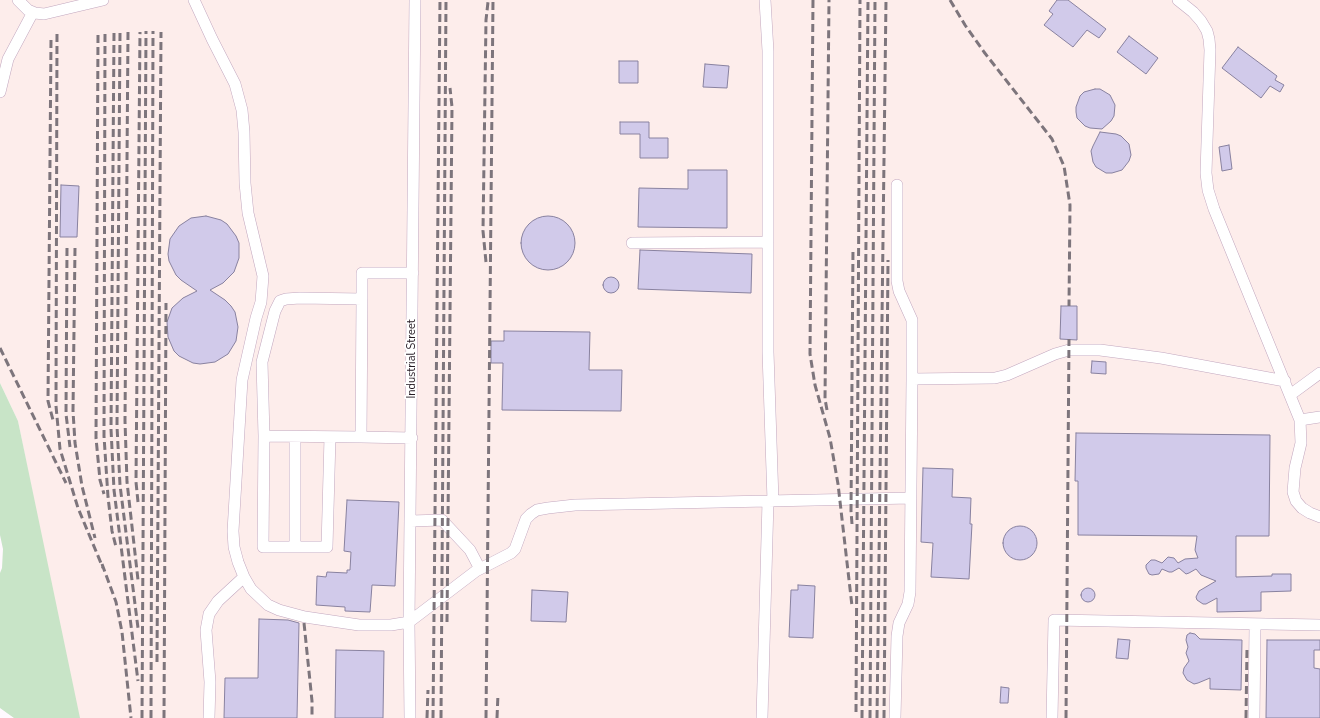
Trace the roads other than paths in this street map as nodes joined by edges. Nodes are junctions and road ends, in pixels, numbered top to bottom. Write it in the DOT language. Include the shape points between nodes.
graph roads {
  1 [pos="18,0"];
  2 [pos="103,0"];
  3 [pos="194,0"];
  4 [pos="415,0"];
  5 [pos="765,0"];
  6 [pos="1178,0"];
  7 [pos="33,12"];
  8 [pos="0,92"];
  9 [pos="897,185"];
  10 [pos="768,242"];
  11 [pos="632,243"];
  12 [pos="413,273"];
  13 [pos="362,299"];
  14 [pos="1320,373"];
  15 [pos="912,379"];
  16 [pos="1285,382"];
  17 [pos="1290,395"];
  18 [pos="1320,417"];
  19 [pos="1300,420"];
  20 [pos="264,436"];
  21 [pos="295,437"];
  22 [pos="330,437"];
  23 [pos="361,437"];
  24 [pos="412,438"];
  25 [pos="911,498"];
  26 [pos="770,501"];
  27 [pos="1320,517"];
  28 [pos="411,521"];
  29 [pos="295,547"];
  30 [pos="480,569"];
  31 [pos="244,578"];
  32 [pos="409,622"];
  33 [pos="1255,624"];
  34 [pos="1320,625"];
  35 [pos="210,718"];
  36 [pos="410,718"];
  37 [pos="762,718"];
  38 [pos="895,718"];
  39 [pos="1052,718"];
  40 [pos="1254,718"];
  1 -- 7 [label="street"];
  2 -- 7 [label="street" via="44,14"];
  3 -- 31 [label="street" via="235,84 242,110 248,213 263,276 261,302 242,380 238,434 233,531 234,547"];
  4 -- 12 [label="street, Industrial Street"];
  5 -- 10 [label="street" via="768,51"];
  6 -- 16 [label="street" via="1201,21 1209,39 1206,173 1208,190"];
  7 -- 8 [label="street" via="8,59"];
  9 -- 15 [label="street" via="897,281 912,320"];
  10 -- 11 [label="street"];
  10 -- 26 [label="street"];
  12 -- 13 [label="street" via="362,274"];
  12 -- 24 [label="street, Industrial Street"];
  13 -- 20 [label="street" via="286,298 280,301 262,362"];
  13 -- 23 [label="street"];
  14 -- 17 [label="street"];
  15 -- 16 [label="street" via="995,378 1069,350 1100,350 1161,358"];
  15 -- 25 [label="street"];
  16 -- 17 [label="street"];
  17 -- 19 [label="street"];
  18 -- 19 [label="street"];
  19 -- 27 [label="street" via="1301,443 1293,492 1302,508"];
  20 -- 21 [label="street"];
  20 -- 29 [label="street" via="263,548"];
  21 -- 22 [label="street"];
  21 -- 29 [label="street"];
  22 -- 23 [label="street"];
  22 -- 29 [label="street" via="327,547"];
  23 -- 24 [label="street"];
  24 -- 28 [label="street, Industrial Street"];
  25 -- 26 [label="street"];
  25 -- 38 [label="street" via="910,592 897,636"];
  26 -- 30 [label="street" via="574,505 537,510 526,519 515,549"];
  26 -- 37 [label="street"];
  28 -- 30 [label="street" via="442,520 470,550"];
  28 -- 32 [label="street, Industrial Street"];
  30 -- 32 [label="street"];
  31 -- 32 [label="street" via="250,589 268,604 279,610 305,617 359,625"];
  31 -- 35 [label="street" via="218,601 209,614 206,630"];
  32 -- 36 [label="street, Industrial Street"];
  33 -- 34 [label="street"];
  33 -- 39 [label="street" via="1054,620"];
  33 -- 40 [label="street"];
}
